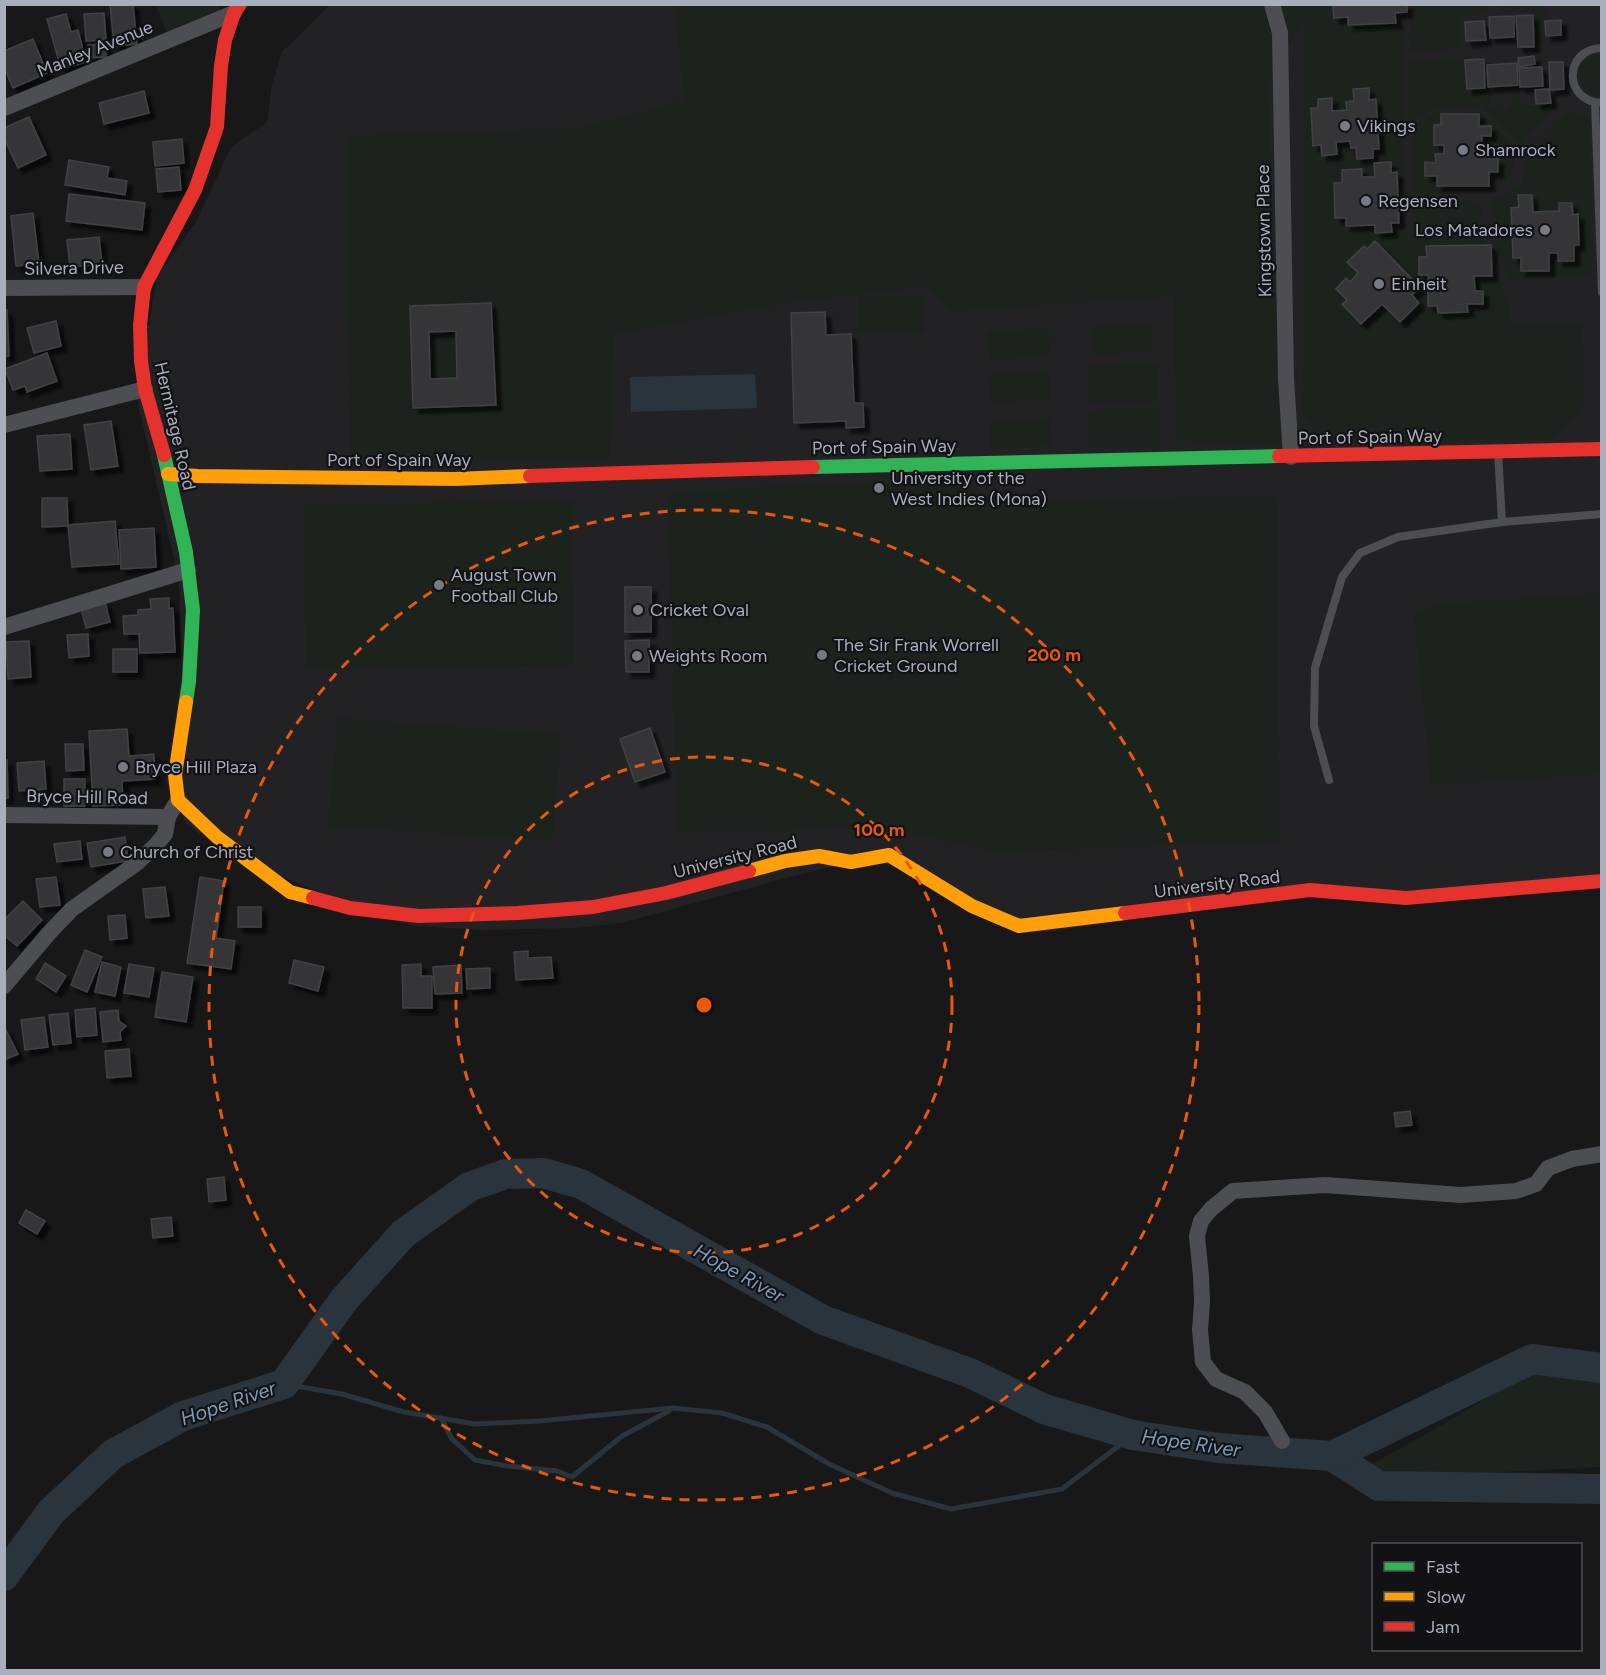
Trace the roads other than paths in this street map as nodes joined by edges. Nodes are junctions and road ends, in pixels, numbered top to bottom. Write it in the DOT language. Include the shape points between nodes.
graph roads {
  1 [pos="1272,4"];
  2 [pos="237,9"];
  3 [pos="1602,48"];
  4 [pos="1598,103"];
  5 [pos="4,108"];
  6 [pos="144,287"];
  7 [pos="4,288"];
  8 [pos="1602,292"];
  9 [pos="146,389"];
  10 [pos="4,425"];
  11 [pos="1602,449"];
  12 [pos="1498,452"];
  13 [pos="1291,457"];
  14 [pos="168,474"];
  15 [pos="1602,514"];
  16 [pos="1502,522"];
  17 [pos="188,570"];
  18 [pos="4,627"];
  19 [pos="1329,780"];
  20 [pos="178,801"];
  21 [pos="4,815"];
  22 [pos="168,817"];
  23 [pos="1602,880"];
  24 [pos="4,986"];
  25 [pos="1602,1154"];
  26 [pos="1282,1441"];
  1 -- 13 [label="street, Kingstown Place" via="1280,33"];
  2 -- 5 [label="street, Manley Avenue"];
  2 -- 6 [label="street, Hermitage Road" via="225,40 217,127 195,190"];
  3 -- 4 [label="lane" via="1591,49 1576,60 1572,78 1579,94"];
  4 -- 8 [label="lane"];
  6 -- 7 [label="street, Silvera Drive"];
  6 -- 9 [label="street, Hermitage Road" via="140,337"];
  9 -- 10 [label="street"];
  9 -- 14 [label="street, Hermitage Road"];
  11 -- 12 [label="street, Port of Spain Way"];
  12 -- 13 [label="street, Port of Spain Way"];
  12 -- 16 [label="lane"];
  13 -- 14 [label="street, Port of Spain Way" via="454,478"];
  14 -- 17 [label="street, Hermitage Road"];
  15 -- 16 [label="lane"];
  16 -- 19 [label="lane" via="1398,537 1360,552 1342,577 1315,668 1314,726"];
  17 -- 18 [label="street"];
  17 -- 20 [label="street, Hermitage Road" via="193,610 189,682 175,775"];
  20 -- 22 [label="street"];
  20 -- 23 [label="street, University Road" via="217,837 290,891 350,908 419,916 593,907 819,856 851,862 890,855 972,906 1019,926 1310,890 1406,898"];
  21 -- 22 [label="street, Bryce Hill Road"];
  22 -- 24 [label="street" via="165,834 156,845 72,909"];
  25 -- 26 [label="street" via="1548,1168 1536,1184 1516,1191 1461,1195 1325,1185 1233,1191 1211,1209 1201,1221 1197,1236 1203,1362 1216,1379 1245,1392 1265,1412"];
}
